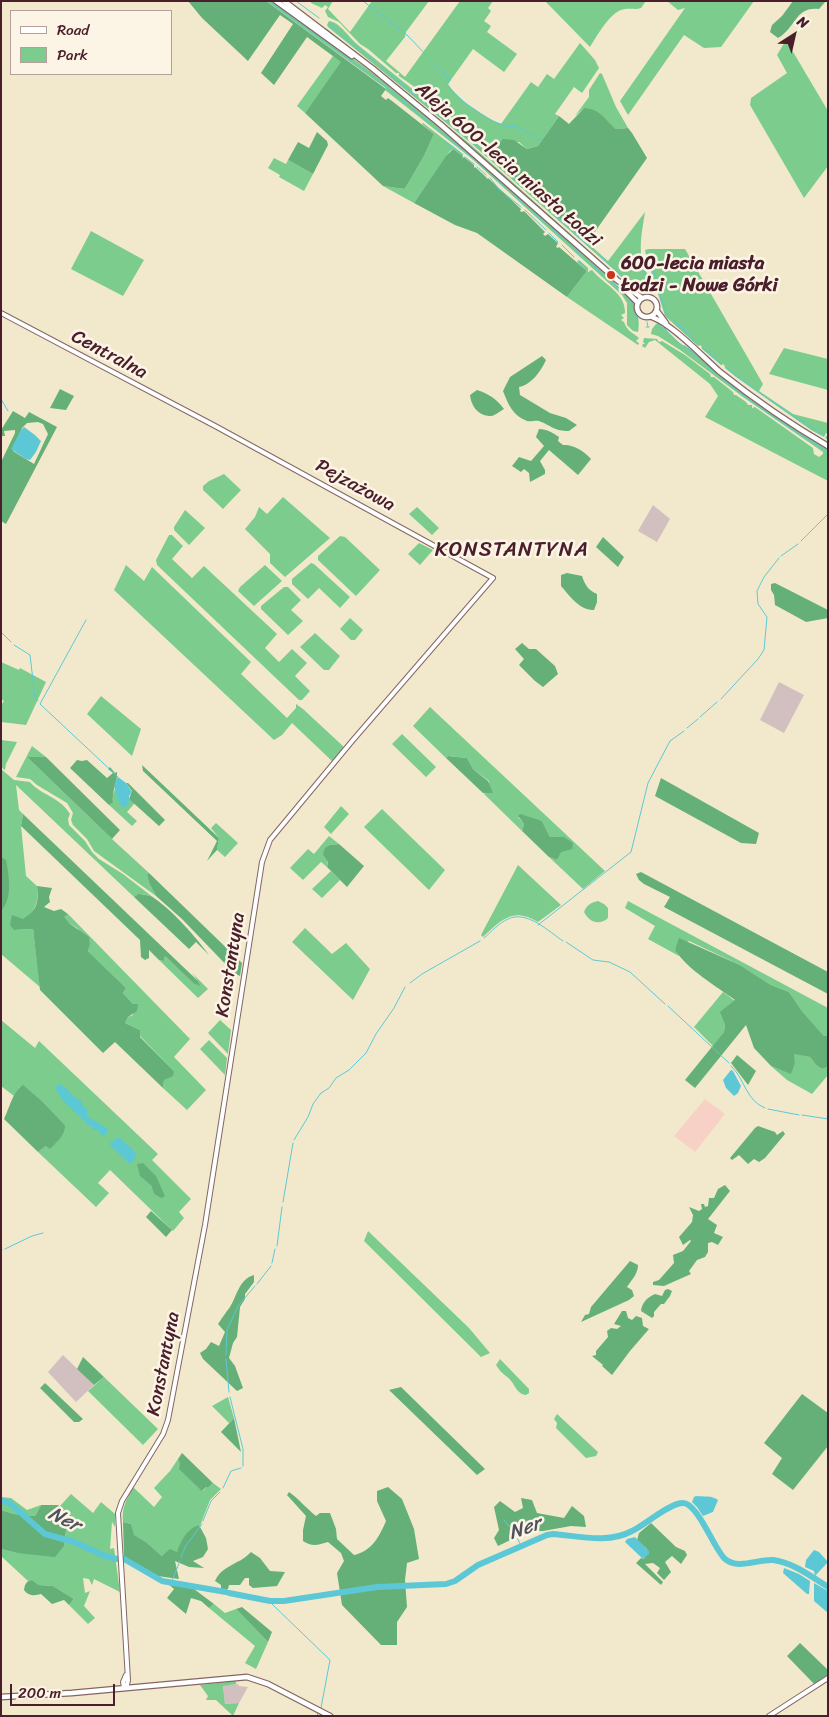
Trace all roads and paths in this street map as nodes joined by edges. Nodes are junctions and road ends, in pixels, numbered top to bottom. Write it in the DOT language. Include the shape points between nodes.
graph roads {
  1 [pos="276,1"];
  2 [pos="284,1"];
  3 [pos="378,74"];
  4 [pos="617,280"];
  5 [pos="642,298"];
  6 [pos="638,303"];
  7 [pos="657,311"];
  8 [pos="1,313"];
  9 [pos="652,317"];
  10 [pos="668,326"];
  11 [pos="204,420"];
  12 [pos="828,446"];
  13 [pos="493,578"];
  14 [pos="828,1678"];
  15 [pos="124,1688"];
  16 [pos="1,1697"];
  17 [pos="330,1716"];
  18 [pos="768,1716"];
  1 -- 3 [label="main road, Aleja 600-lecia miasta Łodzi"];
  2 -- 3 [label="main road, Aleja 600-lecia miasta Łodzi"];
  3 -- 4 [label="main road, Aleja 600-lecia miasta Łodzi" via="484,162"];
  4 -- 5 [label="main road, Aleja 600-lecia miasta Łodzi"];
  4 -- 6 [label="main road, Aleja 600-lecia miasta Łodzi"];
  5 -- 6 [label="main road"];
  5 -- 7 [label="main road" via="653,299"];
  6 -- 9 [label="main road" via="640,315"];
  7 -- 9 [label="main road"];
  7 -- 10 [label="main road"];
  8 -- 11 [label="street, Centralna"];
  9 -- 10 [label="main road"];
  10 -- 12 [label="main road" via="751,396"];
  11 -- 13 [label="street, Pejzażowa"];
  13 -- 15 [label="street, Konstantyna" via="270,840 265,851 205,1225 168,1420 118,1513 127,1685"];
  14 -- 18 [label="street"];
  15 -- 16 [label="main road"];
  15 -- 17 [label="main road" via="255,1679"];
}
